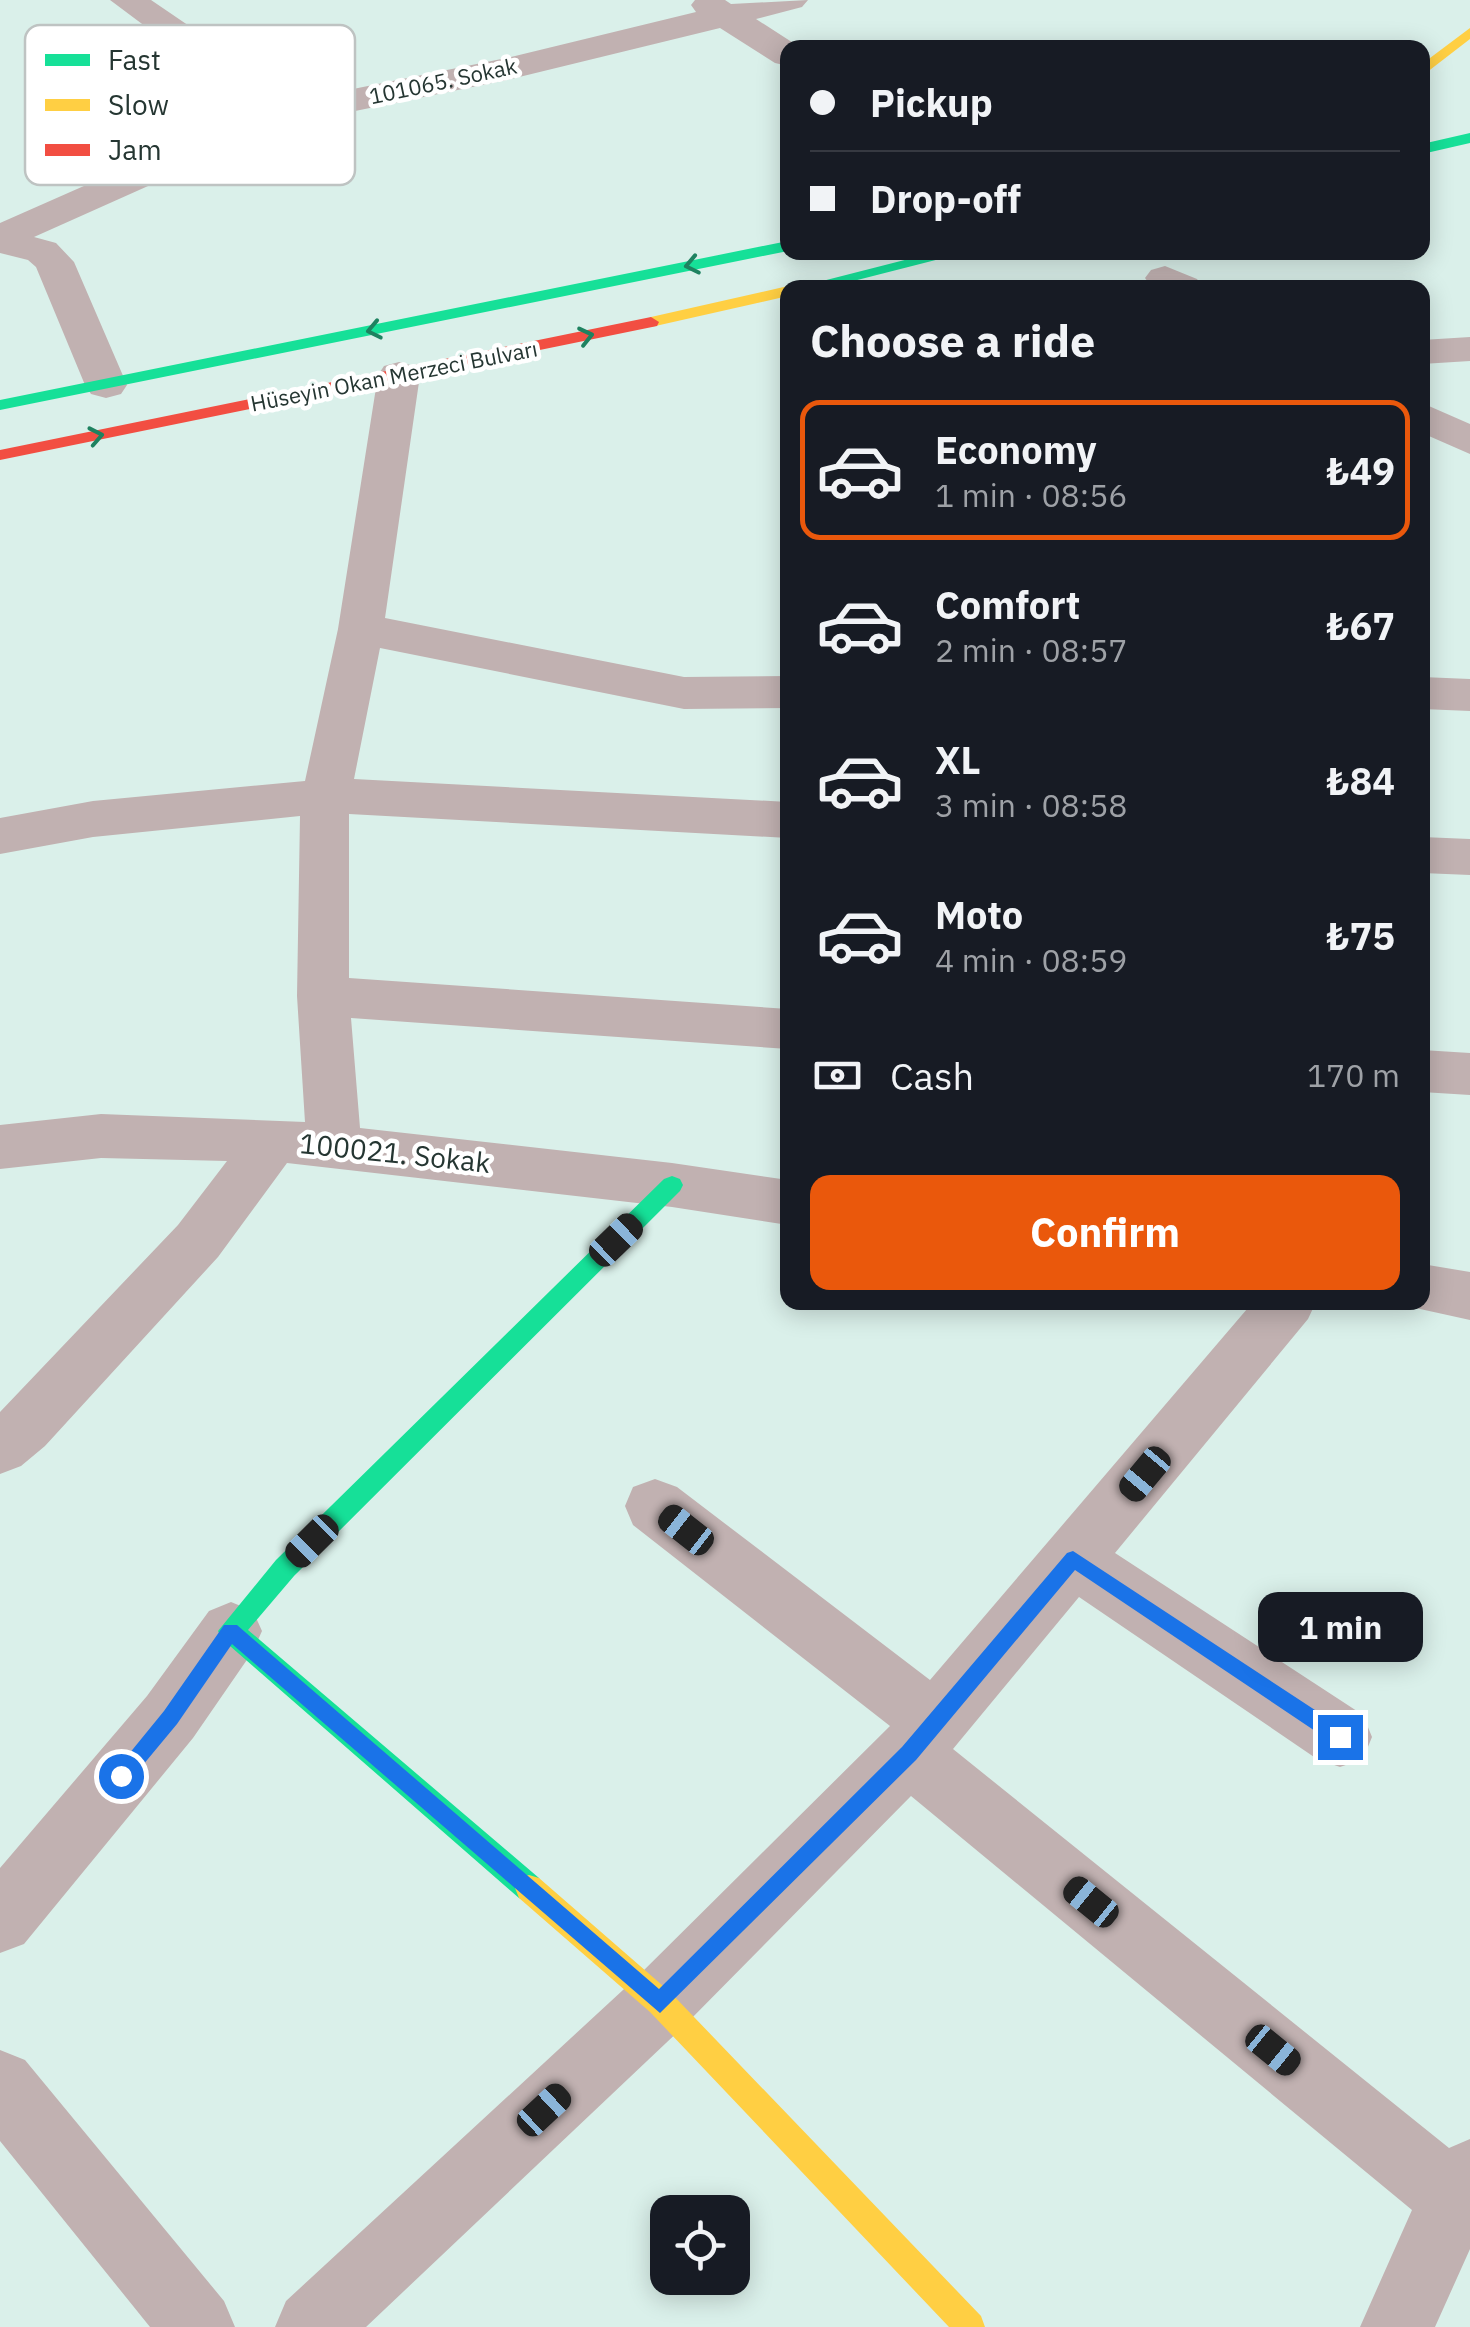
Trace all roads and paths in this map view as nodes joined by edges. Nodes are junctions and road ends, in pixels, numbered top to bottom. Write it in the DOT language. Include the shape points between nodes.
graph roads {
  1 [pos="190,0"];
  2 [pos="790,0"];
  3 [pos="137,5"];
  4 [pos="716,9"];
  5 [pos="165,25"];
  6 [pos="1470,32"];
  7 [pos="780,50"];
  8 [pos="1430,65"];
  9 [pos="355,99"];
  10 [pos="1470,138"];
  11 [pos="1430,146"];
  12 [pos="119,185"];
  13 [pos="0,239"];
  14 [pos="780,248"];
  15 [pos="924,260"];
  16 [pos="838,280"];
  17 [pos="780,293"];
  18 [pos="1470,349"];
  19 [pos="1430,352"];
  20 [pos="399,376"];
  21 [pos="106,385"];
  22 [pos="0,405"];
  23 [pos="1430,420"];
  24 [pos="1470,442"];
  25 [pos="0,455"];
  26 [pos="362,629"];
  27 [pos="780,692"];
  28 [pos="1430,693"];
  29 [pos="1470,695"];
  30 [pos="326,796"];
  31 [pos="780,820"];
  32 [pos="0,836"];
  33 [pos="1430,855"];
  34 [pos="1470,857"];
  35 [pos="323,996"];
  36 [pos="780,1028"];
  37 [pos="1430,1071"];
  38 [pos="1470,1074"];
  39 [pos="274,1140"];
  40 [pos="334,1146"];
  41 [pos="0,1147"];
  42 [pos="672,1186"];
  43 [pos="780,1202"];
  44 [pos="1430,1289"];
  45 [pos="1470,1296"];
  46 [pos="1281,1310"];
  47 [pos="0,1448"];
  48 [pos="655,1506"];
  49 [pos="1073,1559"];
  50 [pos="230,1631"];
  51 [pos="1340,1737"];
  52 [pos="923,1738"];
  53 [pos="0,1920"];
  54 [pos="660,2002"];
  55 [pos="0,2085"];
  56 [pos="1463,2187"];
  57 [pos="198,2327"];
  58 [pos="312,2327"];
  59 [pos="970,2327"];
  60 [pos="1397,2327"];
  1 -- 3 [label="street"];
  2 -- 4 [label="street, 101065. Sokak"];
  3 -- 5 [label="street"];
  4 -- 7 [label="street"];
  4 -- 9 [label="street, 101065. Sokak" via="512,68"];
  6 -- 8 [label="main road"];
  10 -- 11 [label="main road"];
  12 -- 13 [label="street, 101065. Sokak"];
  13 -- 21 [label="street, 101065. Sokak" via="54,262"];
  14 -- 21 [label="main road, Hüseyin Okan Merzeci Bulvarı, one-way"];
  15 -- 16 [label="main road"];
  20 -- 17 [label="main road, Hüseyin Okan Merzeci Bulvarı, one-way"];
  18 -- 19 [label="street"];
  25 -- 20 [label="main road, Hüseyin Okan Merzeci Bulvarı, one-way"];
  20 -- 26 [label="street"];
  21 -- 22 [label="main road, Hüseyin Okan Merzeci Bulvarı"];
  23 -- 24 [label="street"];
  26 -- 27 [label="street" via="684,693"];
  26 -- 30 [label="street"];
  28 -- 29 [label="street"];
  30 -- 31 [label="street"];
  30 -- 32 [label="street" via="93,819"];
  30 -- 35 [label="street"];
  33 -- 34 [label="street"];
  35 -- 36 [label="street"];
  35 -- 40 [label="street"];
  37 -- 38 [label="street"];
  39 -- 40 [label="street, 100021. Sokak"];
  39 -- 41 [label="street, 100021. Sokak" via="102,1136"];
  39 -- 47 [label="street" via="198,1242"];
  40 -- 42 [label="street, 100021. Sokak"];
  42 -- 43 [label="street, 100021. Sokak"];
  42 -- 50 [label="main road" via="285,1568"];
  44 -- 45 [label="street"];
  46 -- 49 [label="street"];
  48 -- 52 [label="street"];
  49 -- 51 [label="street"];
  49 -- 52 [label="street"];
  50 -- 53 [label="street" via="170,1717"];
  50 -- 54 [label="main road"];
  52 -- 54 [label="street"];
  52 -- 56 [label="street"];
  54 -- 58 [label="street"];
  54 -- 59 [label="main road"];
  55 -- 57 [label="street"];
  56 -- 60 [label="street"];
}
